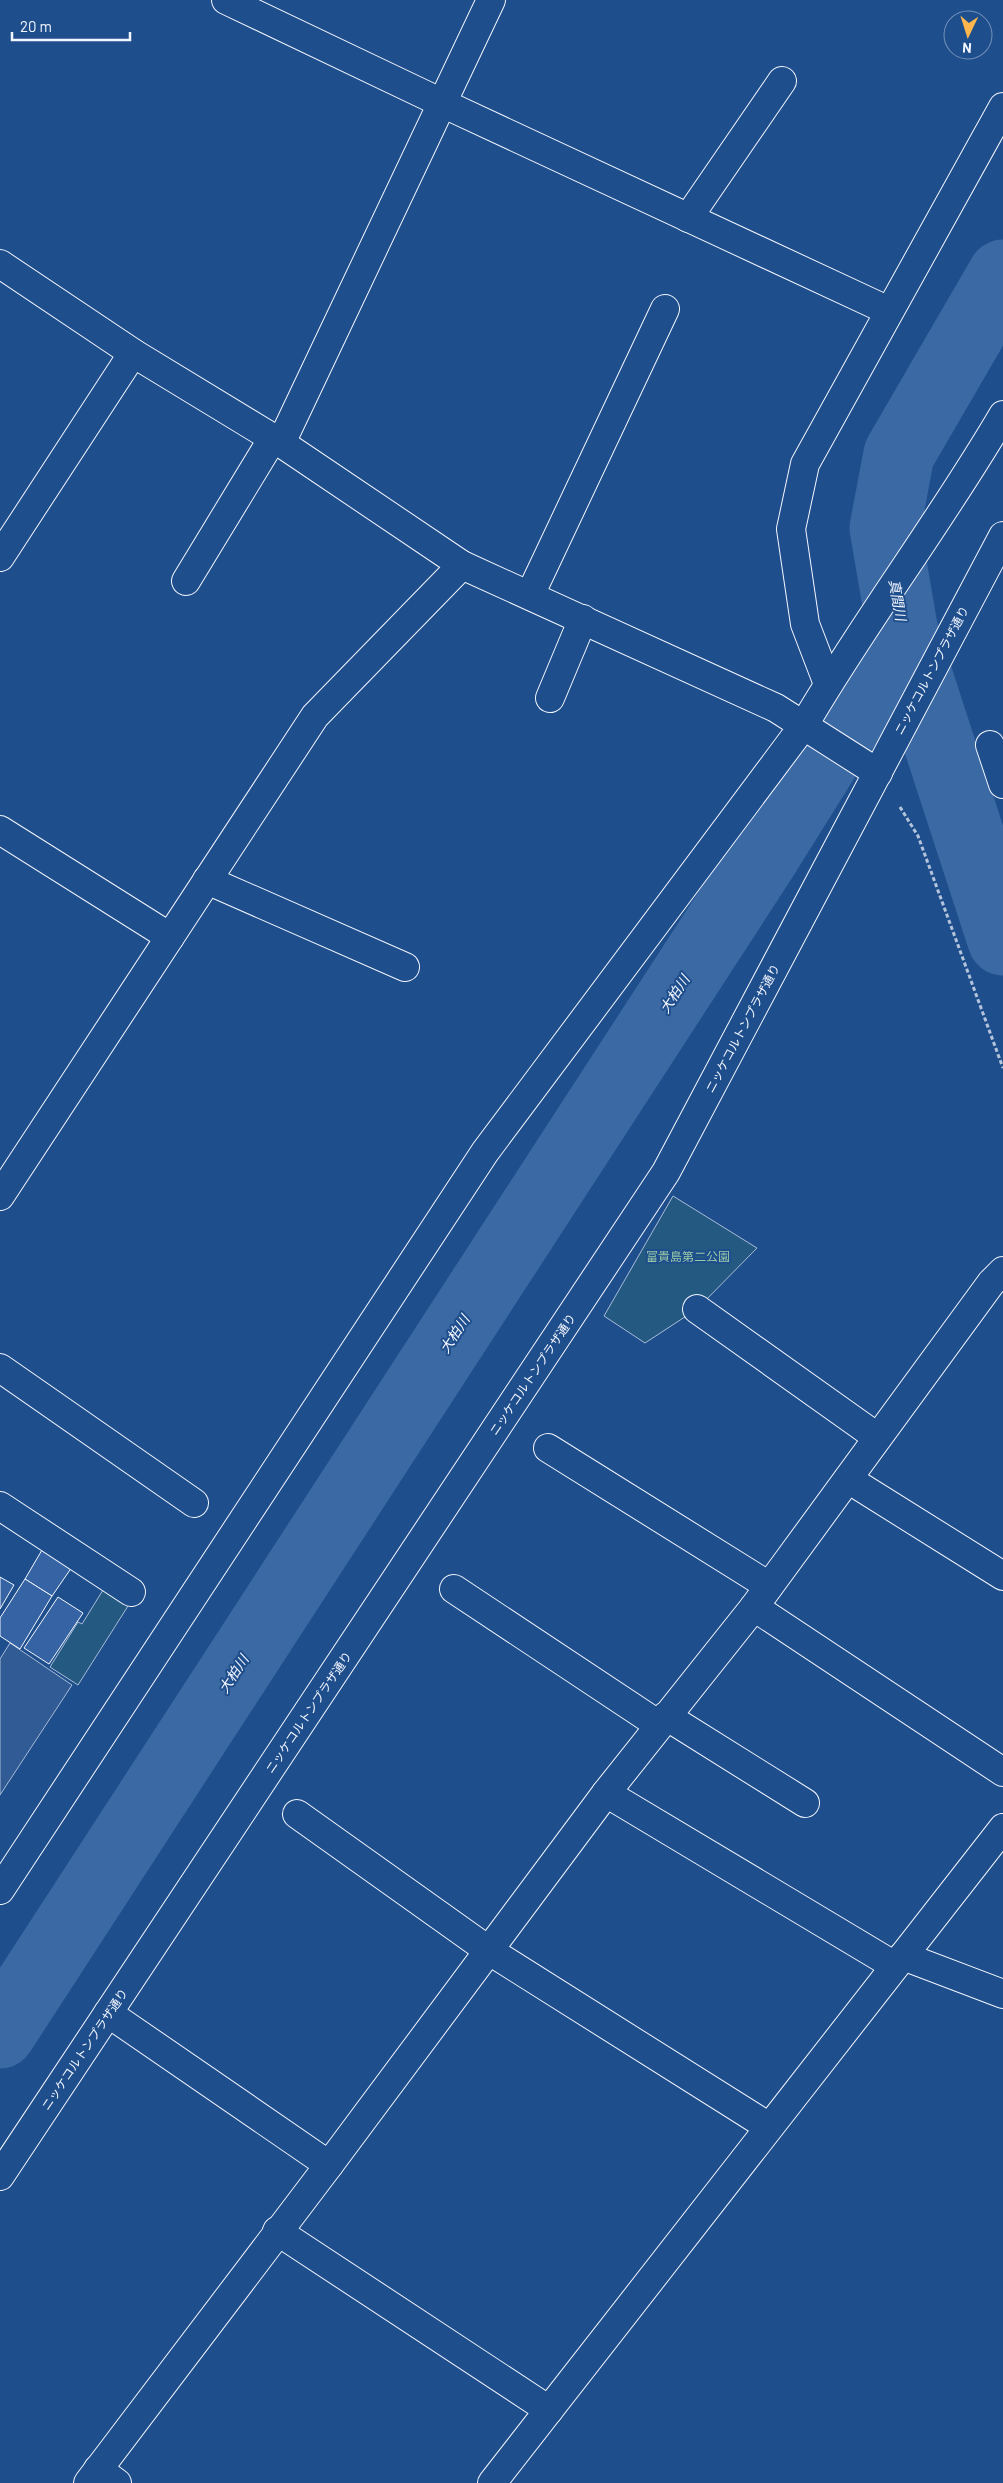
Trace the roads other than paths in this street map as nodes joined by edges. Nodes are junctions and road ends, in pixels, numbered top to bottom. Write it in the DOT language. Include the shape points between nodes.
graph roads {
  1 [pos="226,0"];
  2 [pos="491,0"];
  3 [pos="782,81"];
  4 [pos="442,103"];
  5 [pos="1003,107"];
  6 [pos="688,218"];
  7 [pos="0,264"];
  8 [pos="665,309"];
  9 [pos="889,311"];
  10 [pos="134,353"];
  11 [pos="1003,415"];
  12 [pos="277,441"];
  13 [pos="1003,536"];
  14 [pos="0,557"];
  15 [pos="462,565"];
  16 [pos="186,581"];
  17 [pos="530,595"];
  18 [pos="583,619"];
  19 [pos="830,681"];
  20 [pos="550,698"];
  21 [pos="804,725"];
  22 [pos="990,745"];
  23 [pos="878,773"];
  24 [pos="1003,784"];
  25 [pos="0,830"];
  26 [pos="207,880"];
  27 [pos="170,937"];
  28 [pos="405,966"];
  29 [pos="0,1196"];
  30 [pos="1003,1271"];
  31 [pos="697,1309"];
  32 [pos="0,1368"];
  33 [pos="876,1437"];
  34 [pos="548,1448"];
  35 [pos="848,1479"];
  36 [pos="194,1502"];
  37 [pos="0,1506"];
  38 [pos="1003,1576"];
  39 [pos="454,1589"];
  40 [pos="131,1592"];
  41 [pos="762,1596"];
  42 [pos="663,1720"];
  43 [pos="1003,1772"];
  44 [pos="606,1793"];
  45 [pos="805,1803"];
  46 [pos="297,1814"];
  47 [pos="1003,1828"];
  48 [pos="0,1890"];
  49 [pos="488,1950"];
  50 [pos="899,1961"];
  51 [pos="1003,1994"];
  52 [pos="108,2013"];
  53 [pos="769,2127"];
  54 [pos="330,2165"];
  55 [pos="0,2176"];
  56 [pos="277,2231"];
  57 [pos="549,2410"];
  58 [pos="101,2478"];
  59 [pos="492,2483"];
  1 -- 4 [label="street"];
  2 -- 4 [label="street"];
  3 -- 6 [label="street"];
  4 -- 6 [label="street"];
  4 -- 12 [label="street"];
  5 -- 9 [label="street"];
  6 -- 9 [label="street"];
  7 -- 10 [label="street"];
  8 -- 17 [label="street"];
  9 -- 19 [label="street" via="805,464 791,529 805,624"];
  10 -- 12 [label="street"];
  10 -- 14 [label="street"];
  11 -- 19 [label="street" via="967,476"];
  12 -- 15 [label="street"];
  12 -- 16 [label="street"];
  13 -- 23 [label="street, ニッケコルトンプラザ通り"];
  15 -- 17 [label="street"];
  15 -- 26 [label="street" via="315,716"];
  17 -- 18 [label="street"];
  18 -- 20 [label="street"];
  18 -- 21 [label="street" via="776,708"];
  19 -- 21 [label="street"];
  21 -- 23 [label="street"];
  21 -- 48 [label="street" via="485,1152"];
  22 -- 24 [label="street"];
  23 -- 52 [label="street, ニッケコルトンプラザ通り" via="666,1172"];
  25 -- 27 [label="street"];
  26 -- 27 [label="street"];
  26 -- 28 [label="street"];
  27 -- 29 [label="street"];
  30 -- 33 [label="street"];
  31 -- 33 [label="street"];
  32 -- 36 [label="street"];
  33 -- 35 [label="street"];
  34 -- 41 [label="street"];
  35 -- 38 [label="street"];
  35 -- 41 [label="street"];
  37 -- 40 [label="street"];
  39 -- 42 [label="street"];
  41 -- 42 [label="street"];
  41 -- 43 [label="street"];
  42 -- 44 [label="street"];
  42 -- 45 [label="street"];
  44 -- 49 [label="street"];
  44 -- 50 [label="street"];
  46 -- 49 [label="street"];
  47 -- 50 [label="street"];
  49 -- 53 [label="street"];
  49 -- 54 [label="street"];
  50 -- 51 [label="street"];
  50 -- 53 [label="street"];
  52 -- 54 [label="street"];
  52 -- 55 [label="street, ニッケコルトンプラザ通り"];
  53 -- 57 [label="street"];
  54 -- 56 [label="street"];
  56 -- 57 [label="street"];
  56 -- 58 [label="street"];
  57 -- 59 [label="street"];
}
